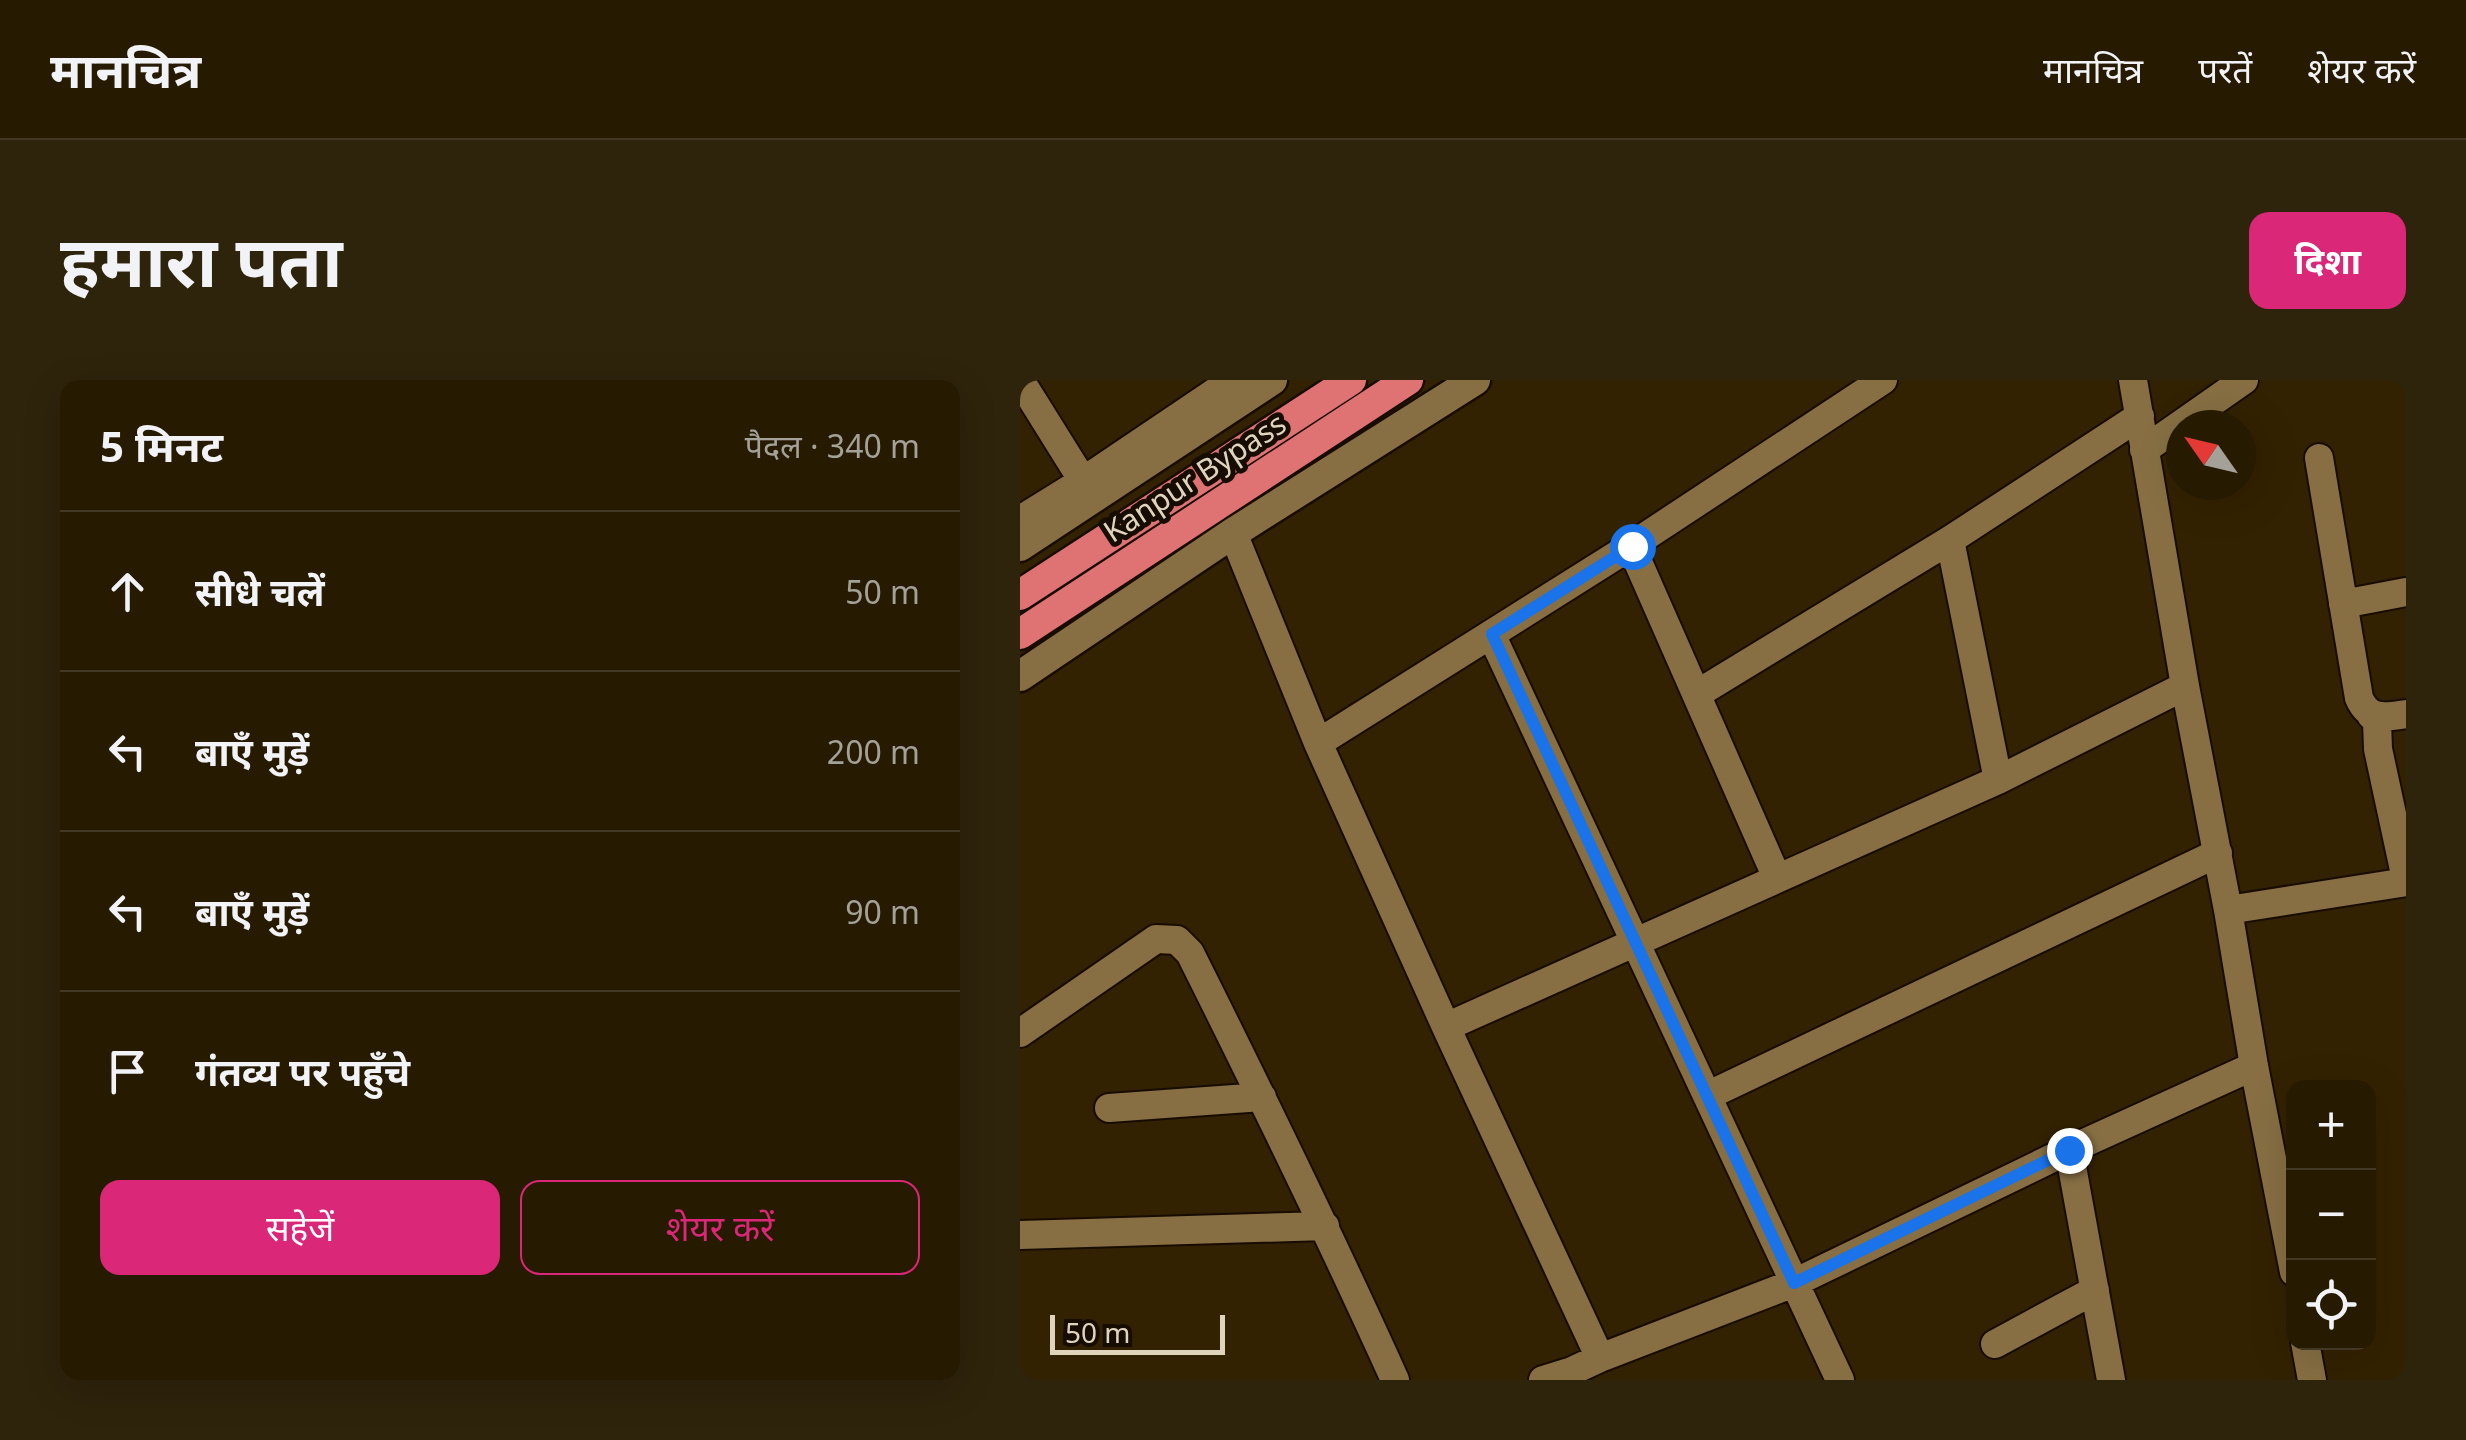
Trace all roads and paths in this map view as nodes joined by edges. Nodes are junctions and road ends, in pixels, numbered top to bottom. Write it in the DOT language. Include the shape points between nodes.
graph roads {
  1 [pos="1020,380"];
  2 [pos="1232,380"];
  3 [pos="1351,380"];
  4 [pos="1408,380"];
  5 [pos="1475,380"];
  6 [pos="1883,380"];
  7 [pos="2132,380"];
  8 [pos="2244,380"];
  9 [pos="1269,381"];
  10 [pos="2140,416"];
  11 [pos="2144,450"];
  12 [pos="2320,458"];
  13 [pos="1083,482"];
  14 [pos="1020,520"];
  15 [pos="1233,533"];
  16 [pos="1950,540"];
  17 [pos="1020,546"];
  18 [pos="1632,546"];
  19 [pos="2406,592"];
  20 [pos="1020,596"];
  21 [pos="2343,604"];
  22 [pos="1020,634"];
  23 [pos="1492,634"];
  24 [pos="1020,676"];
  25 [pos="2186,686"];
  26 [pos="1697,694"];
  27 [pos="2406,714"];
  28 [pos="2371,715"];
  29 [pos="1318,743"];
  30 [pos="1998,780"];
  31 [pos="2218,853"];
  32 [pos="1778,878"];
  33 [pos="2406,880"];
  34 [pos="2228,910"];
  35 [pos="1634,941"];
  36 [pos="1446,1027"];
  37 [pos="1020,1033"];
  38 [pos="2254,1066"];
  39 [pos="1707,1096"];
  40 [pos="1262,1097"];
  41 [pos="1109,1108"];
  42 [pos="2069,1150"];
  43 [pos="1326,1226"];
  44 [pos="1020,1235"];
  45 [pos="2292,1260"];
  46 [pos="1794,1283"];
  47 [pos="2095,1290"];
  48 [pos="1995,1344"];
  49 [pos="2306,1350"];
  50 [pos="1600,1358"];
  51 [pos="1573,1376"];
  52 [pos="1395,1380"];
  53 [pos="1542,1380"];
  54 [pos="1840,1380"];
  55 [pos="2111,1380"];
  56 [pos="2312,1380"];
  1 -- 13 [label="street"];
  2 -- 13 [label="street"];
  3 -- 20 [label="highway, Kanpur Bypass"];
  4 -- 22 [label="highway, Kanpur Bypass"];
  5 -- 15 [label="main road"];
  6 -- 18 [label="street"];
  7 -- 10 [label="street"];
  8 -- 11 [label="street"];
  9 -- 17 [label="main road"];
  10 -- 11 [label="street"];
  10 -- 16 [label="street"];
  11 -- 25 [label="street"];
  12 -- 21 [label="street"];
  13 -- 14 [label="street"];
  15 -- 24 [label="main road"];
  15 -- 29 [label="street"];
  16 -- 26 [label="street"];
  16 -- 30 [label="street"];
  18 -- 23 [label="street"];
  18 -- 26 [label="street"];
  19 -- 21 [label="street"];
  21 -- 28 [label="street" via="2360,698"];
  23 -- 29 [label="street"];
  23 -- 35 [label="street"];
  25 -- 30 [label="street"];
  25 -- 31 [label="street"];
  26 -- 32 [label="street"];
  27 -- 28 [label="street"];
  28 -- 33 [label="street"];
  29 -- 36 [label="street"];
  30 -- 32 [label="street"];
  31 -- 34 [label="street"];
  31 -- 39 [label="street"];
  32 -- 35 [label="street"];
  33 -- 34 [label="street"];
  34 -- 38 [label="street"];
  35 -- 36 [label="street"];
  35 -- 39 [label="street"];
  36 -- 50 [label="street"];
  37 -- 40 [label="street" via="1156,939 1178,940"];
  38 -- 42 [label="street"];
  38 -- 45 [label="street"];
  39 -- 46 [label="street"];
  40 -- 41 [label="street"];
  40 -- 43 [label="street"];
  42 -- 46 [label="street"];
  42 -- 47 [label="street"];
  43 -- 44 [label="street"];
  43 -- 52 [label="street"];
  46 -- 50 [label="street"];
  46 -- 54 [label="street"];
  47 -- 48 [label="street"];
  47 -- 55 [label="street"];
  49 -- 56 [label="street"];
  50 -- 51 [label="street"];
  51 -- 53 [label="street"];
}
